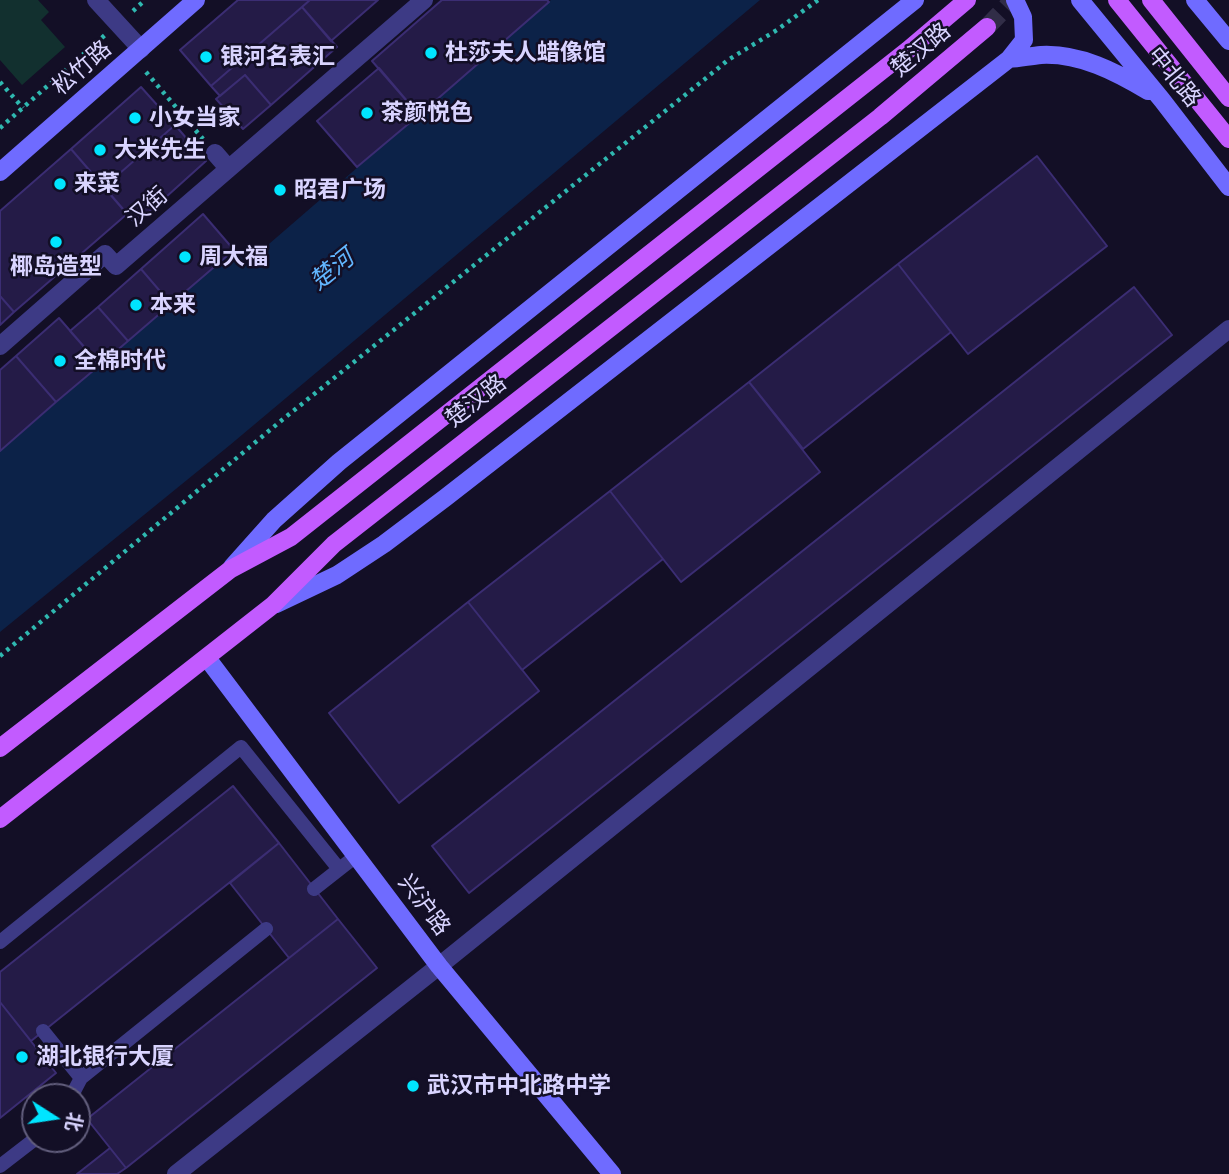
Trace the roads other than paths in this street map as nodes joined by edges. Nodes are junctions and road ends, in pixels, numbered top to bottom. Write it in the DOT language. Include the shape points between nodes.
graph roads {
  1 [pos="96,0"];
  2 [pos="196,0"];
  3 [pos="424,0"];
  4 [pos="915,0"];
  5 [pos="967,0"];
  6 [pos="1015,0"];
  7 [pos="1080,0"];
  8 [pos="1117,0"];
  9 [pos="1151,0"];
  10 [pos="1195,0"];
  11 [pos="1205,8"];
  12 [pos="987,27"];
  13 [pos="1229,41"];
  14 [pos="141,49"];
  15 [pos="1009,59"];
  16 [pos="1229,98"];
  17 [pos="1162,100"];
  18 [pos="1229,139"];
  19 [pos="215,153"];
  20 [pos="228,167"];
  21 [pos="0,172"];
  22 [pos="1229,187"];
  23 [pos="1229,328"];
  24 [pos="0,346"];
  25 [pos="231,569"];
  26 [pos="273,605"];
  27 [pos="207,658"];
  28 [pos="0,748"];
  29 [pos="0,819"];
  30 [pos="356,856"];
  31 [pos="339,869"];
  32 [pos="314,889"];
  33 [pos="266,929"];
  34 [pos="0,942"];
  35 [pos="439,966"];
  36 [pos="43,1031"];
  37 [pos="81,1078"];
  38 [pos="78,1083"];
  39 [pos="21,1150"];
  40 [pos="0,1166"];
  41 [pos="176,1174"];
  42 [pos="612,1174"];
  1 -- 14 [label="street"];
  2 -- 14 [label="main road, 松竹路"];
  3 -- 20 [label="street, 汉街"];
  4 -- 25 [label="main road" via="339,462 274,520"];
  5 -- 25 [label="main road, 楚汉路" via="291,537"];
  6 -- 15 [label="main road" via="1023,17 1024,40"];
  7 -- 17 [label="main road, 中北路"];
  8 -- 18 [label="main road, 中北路"];
  9 -- 16 [label="main road, 中北路"];
  10 -- 11 [label="main road"];
  11 -- 13 [label="main road"];
  12 -- 26 [label="main road, 楚汉路" via="880,117 334,544"];
  14 -- 21 [label="main road, 松竹路"];
  15 -- 17 [label="main road" via="1043,55 1076,59 1119,73"];
  15 -- 26 [label="main road" via="384,544 337,575"];
  17 -- 22 [label="main road, 中北路"];
  19 -- 20 [label="street"];
  20 -- 24 [label="street, 汉街" via="116,266 105,254"];
  23 -- 35 [label="street"];
  25 -- 28 [label="main road, 楚汉路"];
  26 -- 27 [label="main road, 楚汉路"];
  27 -- 29 [label="main road, 楚汉路"];
  27 -- 30 [label="main road, 兴沪路"];
  30 -- 31 [label="lane"];
  30 -- 35 [label="main road, 兴沪路"];
  31 -- 32 [label="lane"];
  31 -- 34 [label="lane" via="241,747"];
  33 -- 37 [label="lane"];
  35 -- 41 [label="street"];
  35 -- 42 [label="main road, 兴沪路"];
  36 -- 37 [label="lane"];
  37 -- 38 [label="lane"];
  39 -- 40 [label="lane"];
}
